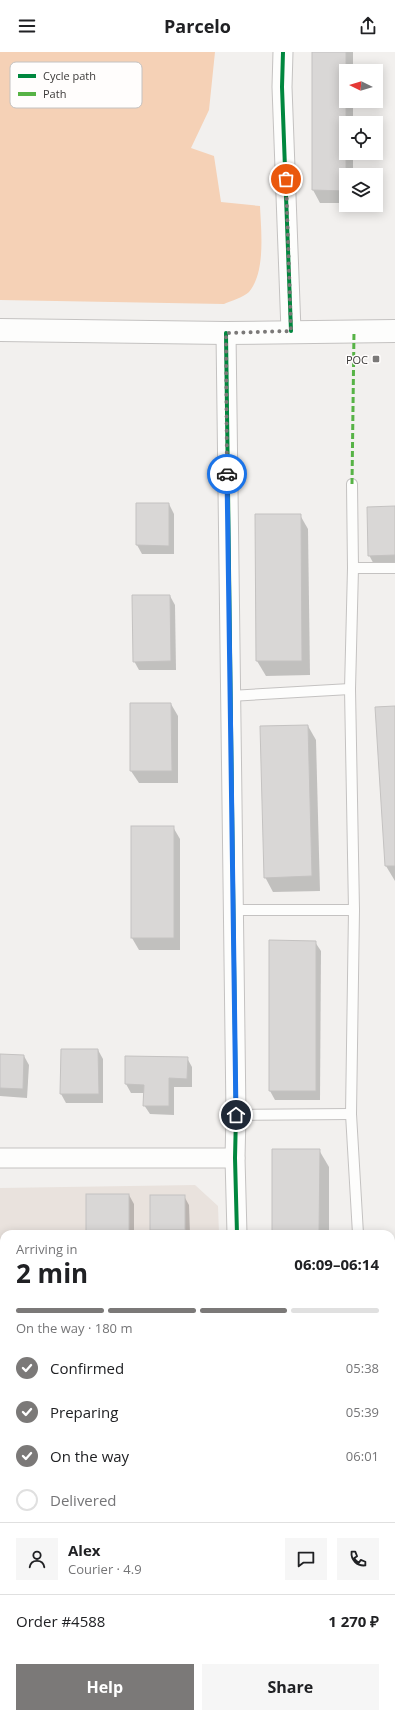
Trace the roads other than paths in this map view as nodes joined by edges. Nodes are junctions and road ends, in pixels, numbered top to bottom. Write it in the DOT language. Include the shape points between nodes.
graph roads {
  1 [pos="283,52"];
  2 [pos="0,330"];
  3 [pos="291,331"];
  4 [pos="395,331"];
  5 [pos="226,333"];
  6 [pos="352,484"];
  7 [pos="353,568"];
  8 [pos="395,568"];
  9 [pos="350,689"];
  10 [pos="230,696"];
  11 [pos="234,910"];
  12 [pos="354,910"];
  13 [pos="351,1114"];
  14 [pos="236,1115"];
  15 [pos="0,1158"];
  16 [pos="235,1158"];
  17 [pos="238,1230"];
  18 [pos="358,1230"];
  1 -- 3 [label="street" via="282,87"];
  2 -- 5 [label="main road"];
  3 -- 4 [label="main road"];
  3 -- 5 [label="main road"];
  5 -- 10 [label="street"];
  6 -- 7 [label="lane"];
  7 -- 8 [label="lane"];
  7 -- 9 [label="lane"];
  9 -- 10 [label="lane"];
  9 -- 12 [label="lane"];
  10 -- 11 [label="street"];
  11 -- 12 [label="lane"];
  11 -- 14 [label="street"];
  12 -- 13 [label="lane"];
  13 -- 14 [label="lane"];
  13 -- 18 [label="lane"];
  14 -- 16 [label="street"];
  15 -- 16 [label="street"];
  16 -- 17 [label="street"];
}
